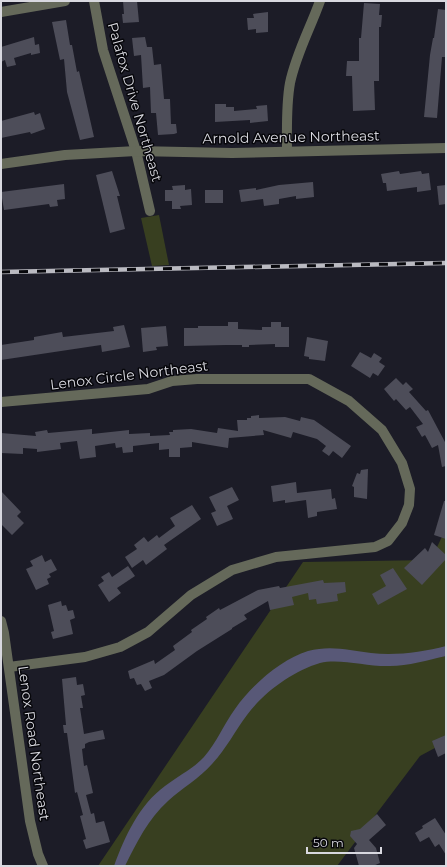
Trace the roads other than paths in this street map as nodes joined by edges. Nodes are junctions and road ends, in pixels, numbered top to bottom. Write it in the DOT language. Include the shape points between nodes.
graph roads {
  1 [pos="65,1"];
  2 [pos="94,1"];
  3 [pos="320,1"];
  4 [pos="1,12"];
  5 [pos="446,148"];
  6 [pos="136,151"];
  7 [pos="287,151"];
  8 [pos="1,164"];
  9 [pos="150,211"];
  10 [pos="1,402"];
  11 [pos="1,622"];
  12 [pos="9,667"];
  13 [pos="43,866"];
  1 -- 4 [label="street"];
  2 -- 6 [label="street, Palafox Drive Northeast" via="103,50"];
  3 -- 7 [label="street" via="300,48 290,83 287,102"];
  5 -- 7 [label="street, Arnold Avenue Northeast"];
  6 -- 7 [label="street, Arnold Avenue Northeast"];
  6 -- 8 [label="street, Arnold Avenue Northeast" via="65,155"];
  6 -- 9 [label="street, Palafox Drive Northeast"];
  10 -- 12 [label="street, Lenox Circle Northeast" via="148,389 172,381 197,379 308,380 349,401 382,430 402,463 410,489 409,505 402,523 388,541 375,547 276,557 232,570 191,594 148,632 120,647 85,657"];
  11 -- 12 [label="street, Lenox Road Northeast"];
  12 -- 13 [label="street, Lenox Road Northeast" via="30,821"];
}
